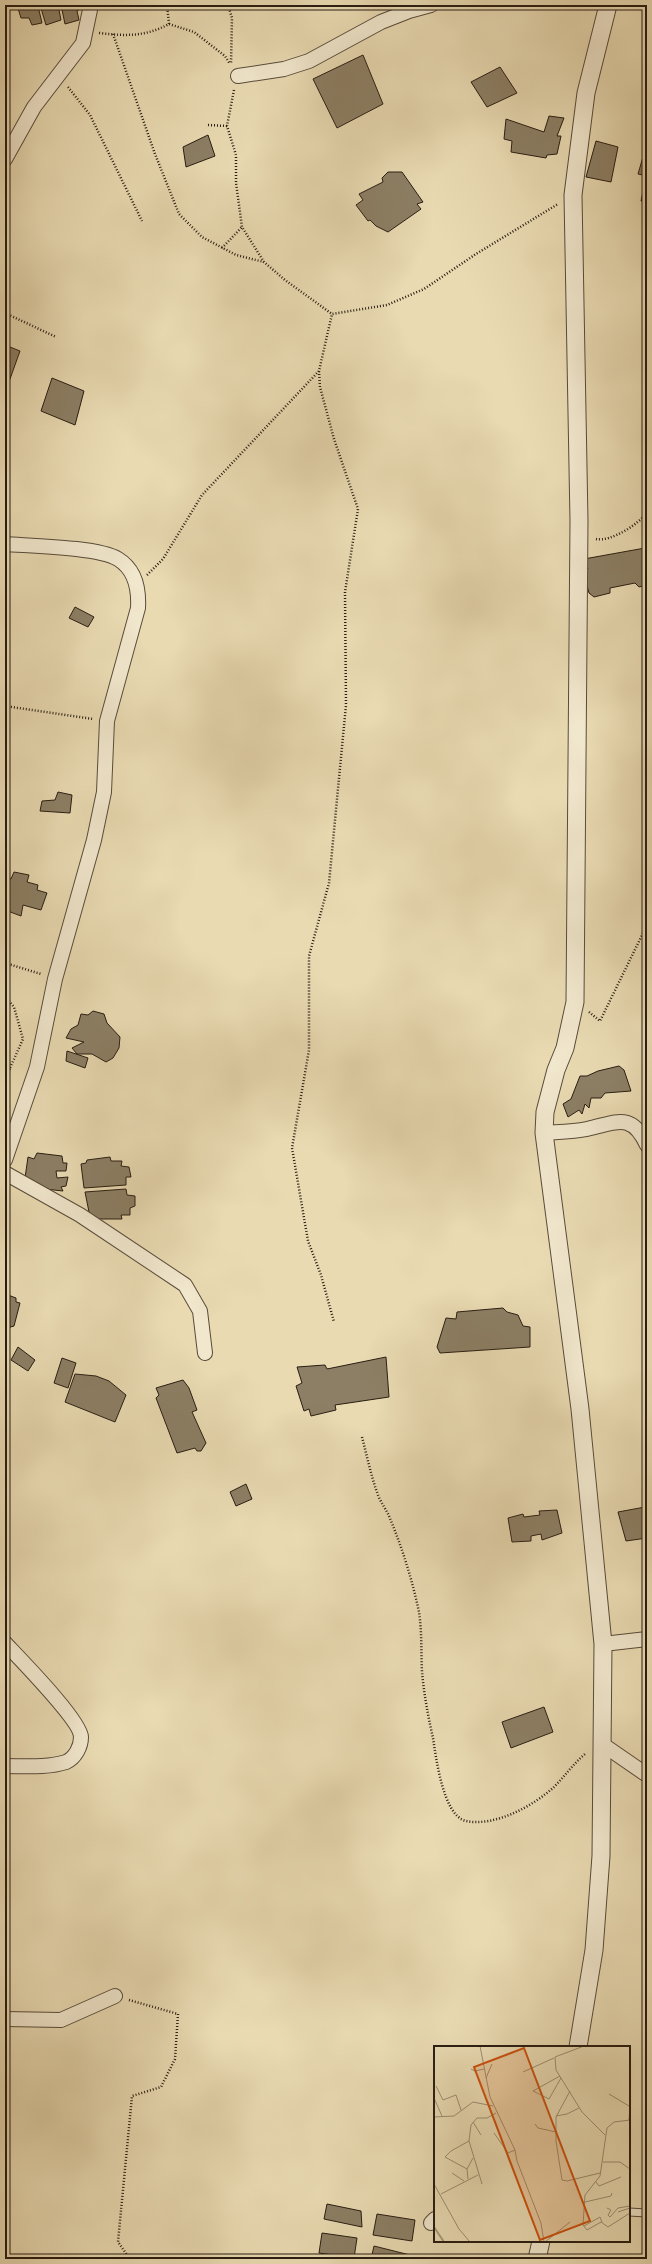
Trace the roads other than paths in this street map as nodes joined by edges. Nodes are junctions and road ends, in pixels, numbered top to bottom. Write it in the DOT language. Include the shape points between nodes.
graph roads {
  1 [pos="91,5"];
  2 [pos="431,5"];
  3 [pos="608,5"];
  4 [pos="234,70"];
  5 [pos="5,159"];
  6 [pos="5,544"];
  7 [pos="544,1133"];
  8 [pos="647,1145"];
  9 [pos="5,1160"];
  10 [pos="5,1173"];
  11 [pos="205,1353"];
  12 [pos="647,1639"];
  13 [pos="5,1643"];
  14 [pos="603,1644"];
  15 [pos="602,1744"];
  16 [pos="5,1766"];
  17 [pos="647,1776"];
  18 [pos="115,1996"];
  19 [pos="5,2019"];
  20 [pos="578,2046"];
  21 [pos="630,2212"];
  22 [pos="647,2213"];
  23 [pos="541,2242"];
  24 [pos="537,2259"];
  1 -- 5 [label="street" via="86,36 75,56 34,107"];
  2 -- 4 [label="street" via="381,22 309,61 284,69"];
  3 -- 7 [label="street" via="586,93 573,195 579,521 576,1002 545,1112"];
  6 -- 9 [label="street" via="87,551 118,559 130,570 139,593 138,608 107,721 104,792 99,819 54,978 37,1066"];
  7 -- 8 [label="street" via="588,1129 607,1122 619,1122 640,1129"];
  7 -- 14 [label="street" via="580,1409"];
  10 -- 11 [label="street" via="80,1215 185,1285 200,1311"];
  12 -- 14 [label="street"];
  13 -- 16 [label="street" via="74,1720 81,1737 77,1753 66,1762"];
  14 -- 15 [label="street"];
  15 -- 17 [label="street"];
  15 -- 20 [label="street" via="601,1856 594,1950"];
  18 -- 19 [label="street" via="61,2020"];
  21 -- 22 [label="lane"];
  23 -- 24 [label="street"];
}
